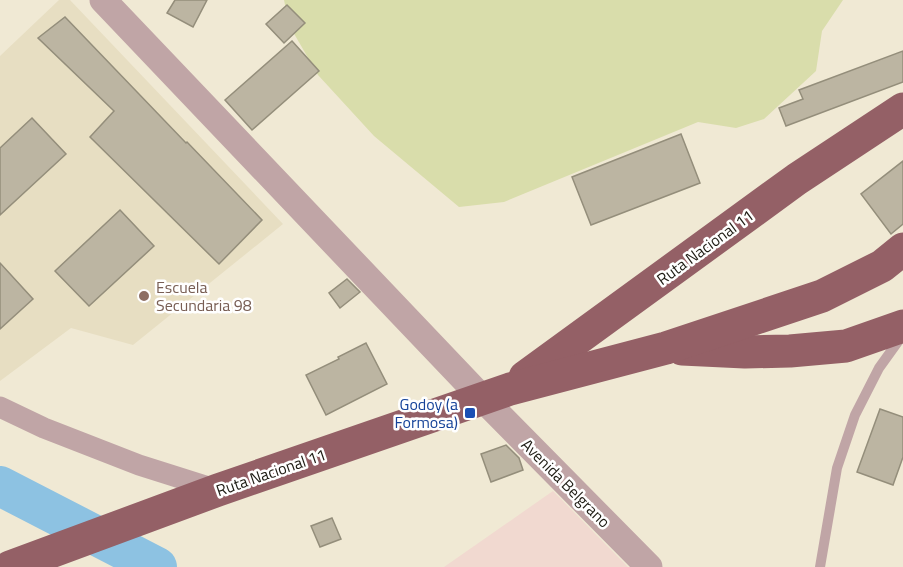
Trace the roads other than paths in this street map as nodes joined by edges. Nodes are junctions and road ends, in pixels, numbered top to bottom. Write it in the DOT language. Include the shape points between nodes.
graph roads {
  1 [pos="103,0"];
  2 [pos="903,109"];
  3 [pos="903,249"];
  4 [pos="903,326"];
  5 [pos="903,335"];
  6 [pos="666,348"];
  7 [pos="496,394"];
  8 [pos="0,407"];
  9 [pos="204,496"];
  10 [pos="22,563"];
  11 [pos="649,567"];
  12 [pos="820,567"];
  1 -- 7 [label="street, Avenida Belgrano"];
  2 -- 7 [label="highway, Ruta Nacional 11" via="797,179"];
  3 -- 6 [label="highway, Ruta Nacional 11" via="882,266 822,296"];
  4 -- 6 [label="highway, Ruta Nacional 11" via="846,346 745,352"];
  5 -- 12 [label="lane" via="879,368 855,415 837,468"];
  6 -- 7 [label="highway, Ruta Nacional 11"];
  7 -- 9 [label="highway, Ruta Nacional 11"];
  7 -- 11 [label="street, Avenida Belgrano"];
  8 -- 9 [label="street"];
  9 -- 10 [label="highway, Ruta Nacional 11"];
}
